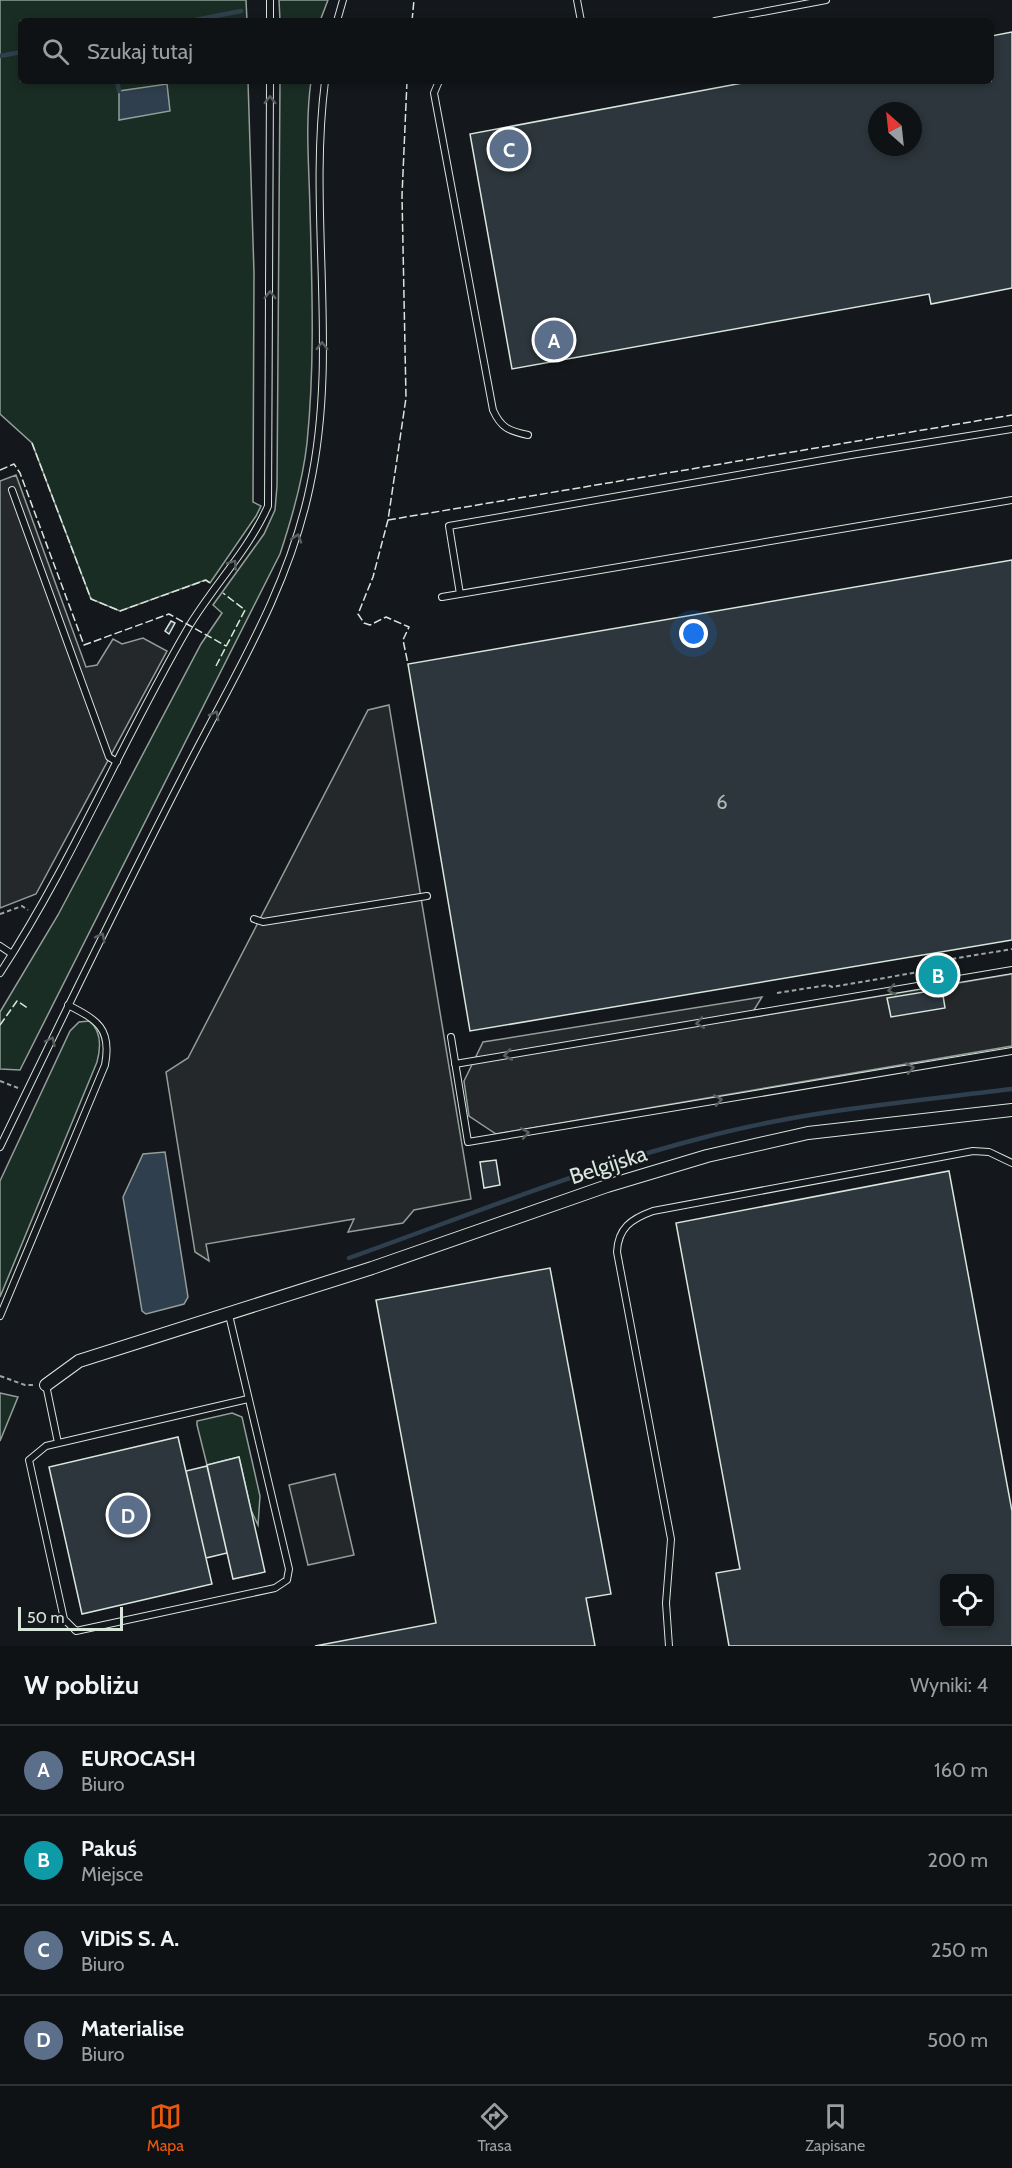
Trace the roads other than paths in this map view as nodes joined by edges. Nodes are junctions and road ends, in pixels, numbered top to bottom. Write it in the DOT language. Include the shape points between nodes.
graph roads {
  1 [pos="270,0"];
  2 [pos="344,0"];
  3 [pos="577,0"];
  4 [pos="826,0"];
  5 [pos="270,18"];
  6 [pos="338,18"];
  7 [pos="580,18"];
  8 [pos="731,18"];
  9 [pos="270,84"];
  10 [pos="326,84"];
  11 [pos="438,84"];
  12 [pos="1012,429"];
  13 [pos="528,435"];
  14 [pos="12,490"];
  15 [pos="1012,500"];
  16 [pos="460,594"];
  17 [pos="442,597"];
  18 [pos="117,762"];
  19 [pos="427,896"];
  20 [pos="254,919"];
  21 [pos="0,946"];
  22 [pos="12,954"];
  23 [pos="1012,970"];
  24 [pos="0,973"];
  25 [pos="68,1005"];
  26 [pos="451,1037"];
  27 [pos="1012,1051"];
  28 [pos="455,1064"];
  29 [pos="1012,1110"];
  30 [pos="0,1147"];
  31 [pos="1012,1162"];
  32 [pos="229,1315"];
  33 [pos="0,1316"];
  34 [pos="46,1385"];
  35 [pos="248,1399"];
  36 [pos="58,1443"];
  37 [pos="669,1646"];
  1 -- 5 [label="lane"];
  2 -- 6 [label="lane"];
  3 -- 7 [label="lane"];
  4 -- 8 [label="lane"];
  18 -- 9 [label="lane, one-way" via="189,627 253,535 268,506"];
  25 -- 10 [label="lane, one-way" via="267,613 301,523 315,463 322,395 321,168"];
  11 -- 13 [label="lane" via="434,93 493,410 501,426"];
  12 -- 16 [label="lane" via="449,526"];
  14 -- 18 [label="lane" via="109,757"];
  15 -- 16 [label="lane"];
  16 -- 17 [label="lane"];
  18 -- 22 [label="lane"];
  19 -- 20 [label="lane" via="263,922"];
  21 -- 22 [label="lane"];
  22 -- 24 [label="lane"];
  23 -- 28 [label="lane, one-way"];
  30 -- 25 [label="lane, one-way"];
  25 -- 33 [label="lane" via="102,1027 108,1052"];
  26 -- 28 [label="lane"];
  28 -- 27 [label="lane, one-way" via="468,1142"];
  29 -- 32 [label="street, Belgijska" via="808,1133 707,1156 607,1186"];
  31 -- 37 [label="lane" via="989,1152 973,1151 653,1211 627,1224 617,1252 671,1539 666,1603"];
  32 -- 34 [label="street, Belgijska" via="79,1361"];
  32 -- 35 [label="lane"];
  34 -- 36 [label="lane"];
  35 -- 36 [label="lane"];
  35 -- 36 [label="lane" via="289,1569 287,1580 275,1588 76,1630 64,1619 29,1460 46,1446"];
}
